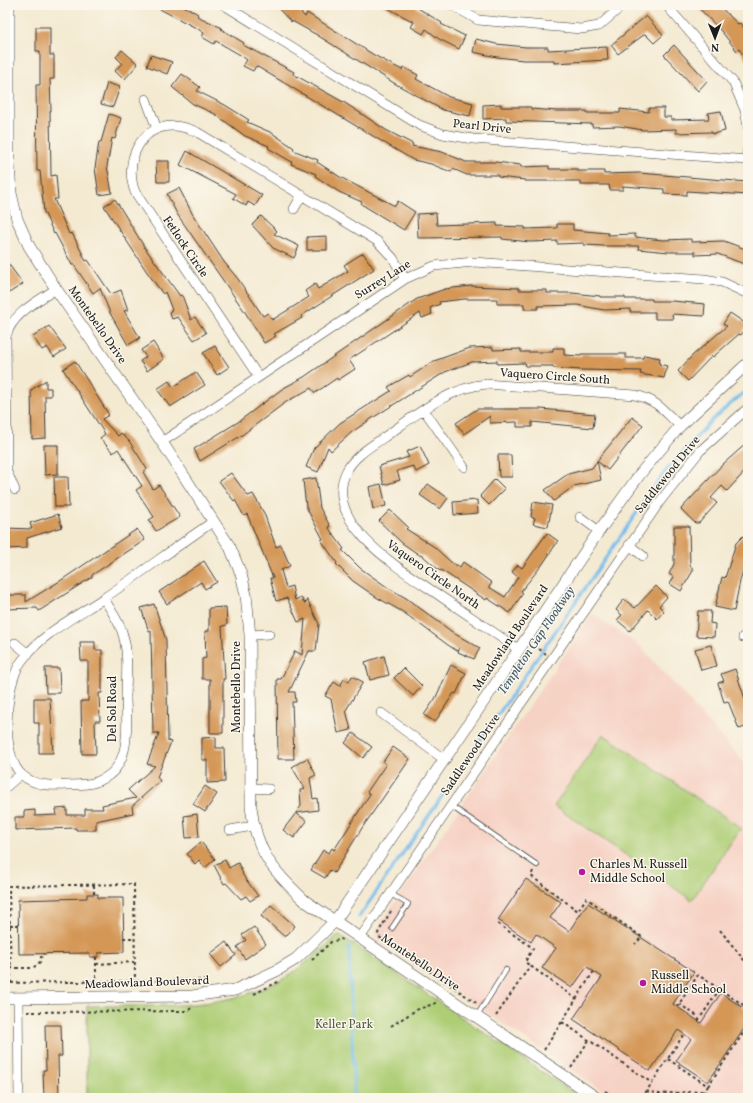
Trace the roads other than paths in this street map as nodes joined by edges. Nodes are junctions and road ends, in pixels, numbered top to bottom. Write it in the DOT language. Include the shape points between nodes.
graph roads {
  1 [pos="8,5"];
  2 [pos="224,5"];
  3 [pos="452,5"];
  4 [pos="624,5"];
  5 [pos="666,5"];
  6 [pos="146,99"];
  7 [pos="748,127"];
  8 [pos="158,129"];
  9 [pos="748,147"];
  10 [pos="747,160"];
  11 [pos="302,196"];
  12 [pos="294,209"];
  13 [pos="405,279"];
  14 [pos="56,289"];
  15 [pos="748,294"];
  16 [pos="748,363"];
  17 [pos="258,376"];
  18 [pos="748,408"];
  19 [pos="424,410"];
  20 [pos="408,420"];
  21 [pos="680,426"];
  22 [pos="162,442"];
  23 [pos="464,467"];
  24 [pos="14,490"];
  25 [pos="580,517"];
  26 [pos="214,520"];
  27 [pos="599,531"];
  28 [pos="629,545"];
  29 [pos="643,556"];
  30 [pos="104,598"];
  31 [pos="250,634"];
  32 [pos="269,634"];
  33 [pos="15,643"];
  34 [pos="518,649"];
  35 [pos="28,654"];
  36 [pos="381,714"];
  37 [pos="445,760"];
  38 [pos="21,774"];
  39 [pos="6,787"];
  40 [pos="250,788"];
  41 [pos="269,788"];
  42 [pos="451,806"];
  43 [pos="253,826"];
  44 [pos="230,830"];
  45 [pos="537,865"];
  46 [pos="395,896"];
  47 [pos="335,921"];
  48 [pos="392,928"];
  49 [pos="360,938"];
  50 [pos="506,970"];
  51 [pos="5,998"];
  52 [pos="18,998"];
  53 [pos="480,1011"];
  54 [pos="600,1094"];
  55 [pos="19,1098"];
  1 -- 14 [label="street, Montebello Drive" via="11,193 22,232"];
  2 -- 10 [label="street, Pearl Drive" via="419,124 443,134 472,139"];
  3 -- 4 [label="street" via="478,20 581,29 599,26"];
  5 -- 7 [label="street" via="733,82 745,110"];
  6 -- 8 [label="street"];
  8 -- 11 [label="street" via="174,126 197,132"];
  8 -- 17 [label="street, Fetlock Circle" via="136,149 132,161 132,183 135,192"];
  9 -- 10 [label="street"];
  11 -- 12 [label="street"];
  11 -- 13 [label="street" via="376,241 393,258"];
  13 -- 15 [label="street, Surrey Lane" via="434,266 474,262 704,279 722,282"];
  13 -- 17 [label="street, Surrey Lane"];
  14 -- 22 [label="street, Montebello Drive"];
  14 -- 24 [label="street" via="20,314 12,323 6,337 7,472"];
  16 -- 21 [label="street, Meadowland Boulevard"];
  17 -- 22 [label="street, Surrey Lane"];
  18 -- 28 [label="street, Saddlewood Drive" via="700,451"];
  19 -- 20 [label="street, Vaquero Circle South"];
  19 -- 21 [label="street, Vaquero Circle South" via="451,393 474,385 486,384 646,398 656,402"];
  19 -- 23 [label="street"];
  20 -- 34 [label="street, Vaquero Circle North" via="351,464 342,484 344,507 357,530 378,552"];
  21 -- 27 [label="street, Meadowland Boulevard" via="652,457"];
  22 -- 26 [label="street, Montebello Drive"];
  25 -- 27 [label="street"];
  26 -- 30 [label="street, Del Sol Road"];
  26 -- 31 [label="street, Montebello Drive" via="230,547 241,574"];
  27 -- 34 [label="street, Meadowland Boulevard"];
  28 -- 29 [label="street"];
  28 -- 42 [label="street, Saddlewood Drive"];
  30 -- 35 [label="street, Del Sol Road" via="49,634"];
  30 -- 38 [label="street, Del Sol Road" via="120,626 125,646 127,736 122,760 107,776 85,784 39,784"];
  31 -- 32 [label="street, Montebello Drive"];
  31 -- 40 [label="street, Montebello Drive"];
  33 -- 35 [label="street"];
  34 -- 37 [label="street, Meadowland Boulevard"];
  35 -- 38 [label="street, Del Sol Road" via="15,674 8,706 10,756"];
  36 -- 37 [label="street"];
  37 -- 47 [label="street, Meadowland Boulevard"];
  38 -- 39 [label="street"];
  40 -- 41 [label="street"];
  40 -- 43 [label="street, Montebello Drive"];
  42 -- 45 [label="lane"];
  42 -- 46 [label="street, Saddlewood Drive"];
  43 -- 44 [label="street"];
  43 -- 47 [label="street, Montebello Drive" via="264,855 273,869 305,901"];
  46 -- 48 [label="lane" via="408,904"];
  46 -- 49 [label="street, Saddlewood Drive"];
  47 -- 49 [label="street, Montebello Drive"];
  47 -- 52 [label="street, Meadowland Boulevard" via="296,959 235,990 192,996"];
  49 -- 53 [label="street, Montebello Drive"];
  50 -- 53 [label="lane"];
  51 -- 52 [label="street, Meadowland Boulevard"];
  52 -- 55 [label="street"];
  53 -- 54 [label="street, Montebello Drive"];
}
